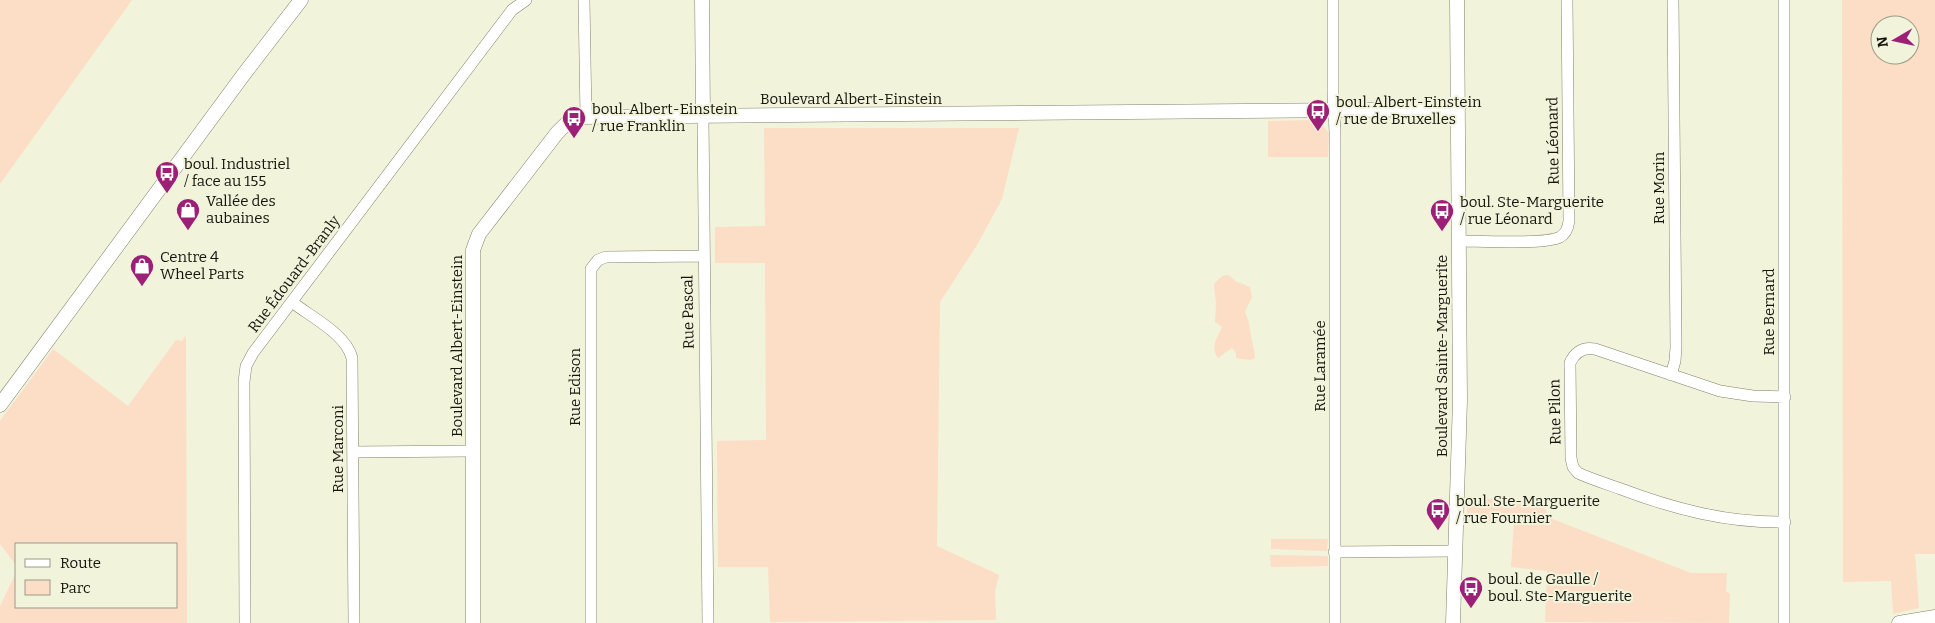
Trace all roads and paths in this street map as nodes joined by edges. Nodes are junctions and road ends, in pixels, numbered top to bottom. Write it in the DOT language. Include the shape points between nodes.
graph roads {
  1 [pos="301,0"];
  2 [pos="526,0"];
  3 [pos="584,0"];
  4 [pos="702,0"];
  5 [pos="1332,0"];
  6 [pos="1457,0"];
  7 [pos="1567,0"];
  8 [pos="1673,0"];
  9 [pos="1784,0"];
  10 [pos="1458,109"];
  11 [pos="1334,110"];
  12 [pos="703,116"];
  13 [pos="586,117"];
  14 [pos="1459,241"];
  15 [pos="704,256"];
  16 [pos="292,302"];
  17 [pos="1671,375"];
  18 [pos="1784,397"];
  19 [pos="0,405"];
  20 [pos="472,451"];
  21 [pos="353,452"];
  22 [pos="1785,522"];
  23 [pos="1455,551"];
  24 [pos="1334,552"];
  25 [pos="1935,617"];
  26 [pos="245,623"];
  27 [pos="354,623"];
  28 [pos="474,623"];
  29 [pos="592,623"];
  30 [pos="708,623"];
  31 [pos="1335,623"];
  32 [pos="1453,623"];
  33 [pos="1784,623"];
  34 [pos="1901,623"];
  1 -- 19 [label="street"];
  2 -- 16 [label="street, Rue Édouard-Branly" via="512,10"];
  3 -- 13 [label="street"];
  4 -- 12 [label="street, Rue Pascal"];
  5 -- 11 [label="street, Rue Laramée"];
  6 -- 10 [label="street, Boulevard Sainte-Marguerite"];
  7 -- 14 [label="street, Rue Léonard" via="1567,229 1560,237 1545,241"];
  8 -- 17 [label="street, Rue Morin" via="1676,354"];
  9 -- 18 [label="street, Rue Bernard"];
  10 -- 11 [label="street, Boulevard Albert-Einstein"];
  10 -- 14 [label="street, Boulevard Sainte-Marguerite"];
  11 -- 12 [label="street, Boulevard Albert-Einstein"];
  11 -- 24 [label="street, Rue Laramée"];
  12 -- 13 [label="street, Boulevard Albert-Einstein"];
  12 -- 15 [label="street, Rue Pascal"];
  13 -- 20 [label="street, Boulevard Albert-Einstein" via="573,119 557,133 479,234 474,245"];
  14 -- 23 [label="street, Boulevard Sainte-Marguerite" via="1460,400"];
  15 -- 29 [label="street, Rue Edison" via="606,257 598,260 591,269"];
  15 -- 30 [label="street, Rue Pascal"];
  16 -- 21 [label="street, Rue Marconi" via="340,338 351,353"];
  16 -- 26 [label="street, Rue Édouard-Branly" via="253,353 244,375"];
  17 -- 18 [label="street, Rue Pilon" via="1730,393"];
  17 -- 22 [label="street, Rue Pilon" via="1600,350 1585,349 1576,354 1570,368 1571,458 1575,470 1684,510 1734,520"];
  18 -- 22 [label="street, Rue Bernard"];
  20 -- 21 [label="street"];
  20 -- 28 [label="street, Boulevard Albert-Einstein"];
  21 -- 27 [label="street, Rue Marconi"];
  22 -- 33 [label="street, Rue Bernard"];
  23 -- 24 [label="street"];
  23 -- 32 [label="street, Boulevard Sainte-Marguerite"];
  24 -- 31 [label="street, Rue Laramée"];
  25 -- 34 [label="street"];
}
